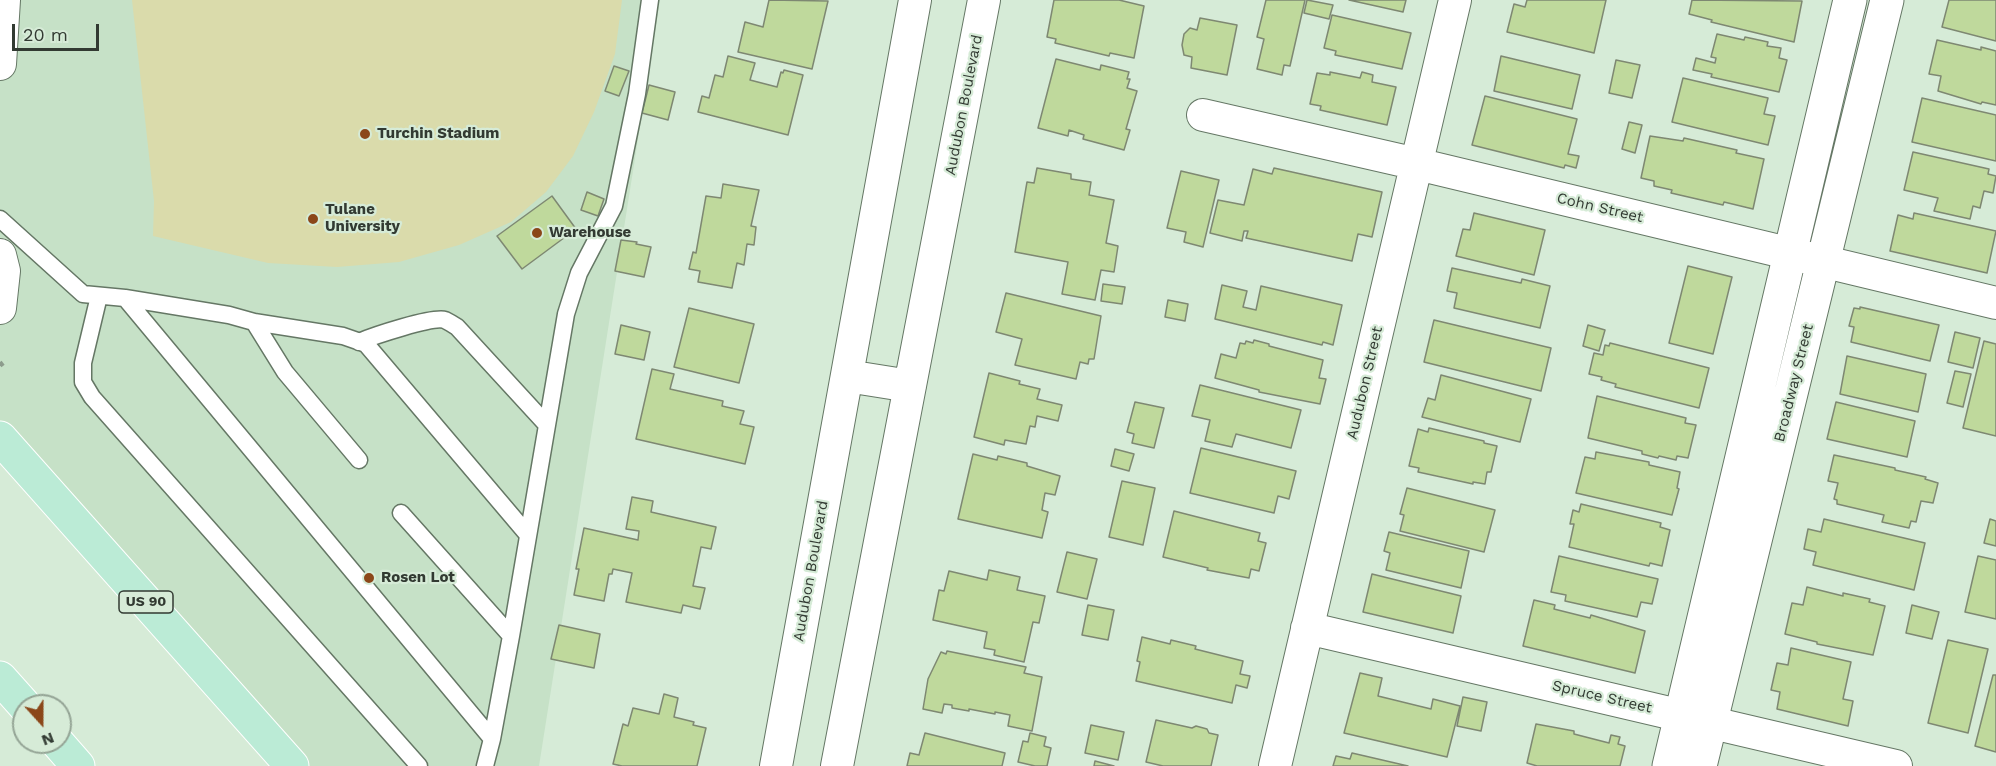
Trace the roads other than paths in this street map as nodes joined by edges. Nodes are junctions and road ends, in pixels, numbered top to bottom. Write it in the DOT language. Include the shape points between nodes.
graph roads {
  1 [pos="4,0"];
  2 [pos="650,0"];
  3 [pos="915,0"];
  4 [pos="984,0"];
  5 [pos="1455,0"];
  6 [pos="1850,0"];
  7 [pos="1887,0"];
  8 [pos="0,64"];
  9 [pos="1203,115"];
  10 [pos="1417,164"];
  11 [pos="0,219"];
  12 [pos="1790,253"];
  13 [pos="0,255"];
  14 [pos="1824,261"];
  15 [pos="99,296"];
  16 [pos="125,298"];
  17 [pos="1996,303"];
  18 [pos="0,308"];
  19 [pos="254,322"];
  20 [pos="359,342"];
  21 [pos="847,376"];
  22 [pos="910,386"];
  23 [pos="547,425"];
  24 [pos="0,438"];
  25 [pos="359,460"];
  26 [pos="401,513"];
  27 [pos="528,536"];
  28 [pos="1307,628"];
  29 [pos="512,636"];
  30 [pos="0,678"];
  31 [pos="14,694"];
  32 [pos="1695,720"];
  33 [pos="492,739"];
  34 [pos="68,754"];
  35 [pos="78,766"];
  36 [pos="292,766"];
  37 [pos="419,766"];
  38 [pos="485,766"];
  39 [pos="776,766"];
  40 [pos="837,766"];
  41 [pos="1275,766"];
  42 [pos="1669,766"];
  43 [pos="1700,766"];
  44 [pos="1896,766"];
  1 -- 8 [label="street"];
  2 -- 23 [label="lane" via="637,94 614,206 579,273 566,314"];
  3 -- 21 [label="street, Audubon Boulevard"];
  4 -- 22 [label="street, Audubon Boulevard"];
  5 -- 10 [label="street, Audubon Street"];
  6 -- 12 [label="street, Broadway Street"];
  7 -- 14 [label="street, Broadway Street"];
  9 -- 10 [label="street, Cohn Street"];
  10 -- 12 [label="street, Cohn Street"];
  10 -- 28 [label="street, Audubon Street"];
  11 -- 15 [label="lane" via="83,294"];
  12 -- 14 [label="street, Cohn Street"];
  12 -- 32 [label="street, Broadway Street"];
  13 -- 18 [label="street" via="4,271"];
  14 -- 17 [label="street, Cohn Street"];
  14 -- 32 [label="street, Broadway Street"];
  15 -- 16 [label="lane"];
  15 -- 37 [label="lane" via="83,363 83,382 92,397"];
  16 -- 19 [label="lane"];
  16 -- 33 [label="lane"];
  19 -- 20 [label="lane" via="344,336"];
  19 -- 25 [label="lane" via="285,372"];
  20 -- 23 [label="lane" via="444,320 458,327"];
  20 -- 27 [label="lane" via="366,344"];
  21 -- 22 [label="street"];
  21 -- 39 [label="street, Audubon Boulevard"];
  22 -- 40 [label="street, Audubon Boulevard"];
  23 -- 27 [label="lane"];
  24 -- 36 [label="main road, US 90"];
  26 -- 29 [label="lane"];
  27 -- 29 [label="lane"];
  28 -- 32 [label="street, Spruce Street"];
  28 -- 41 [label="street, Audubon Street"];
  29 -- 33 [label="lane"];
  30 -- 31 [label="main road"];
  32 -- 42 [label="street, Broadway Street"];
  32 -- 43 [label="street, Broadway Street"];
  32 -- 44 [label="street, Spruce Street"];
  33 -- 38 [label="lane"];
  34 -- 35 [label="main road"];
}
